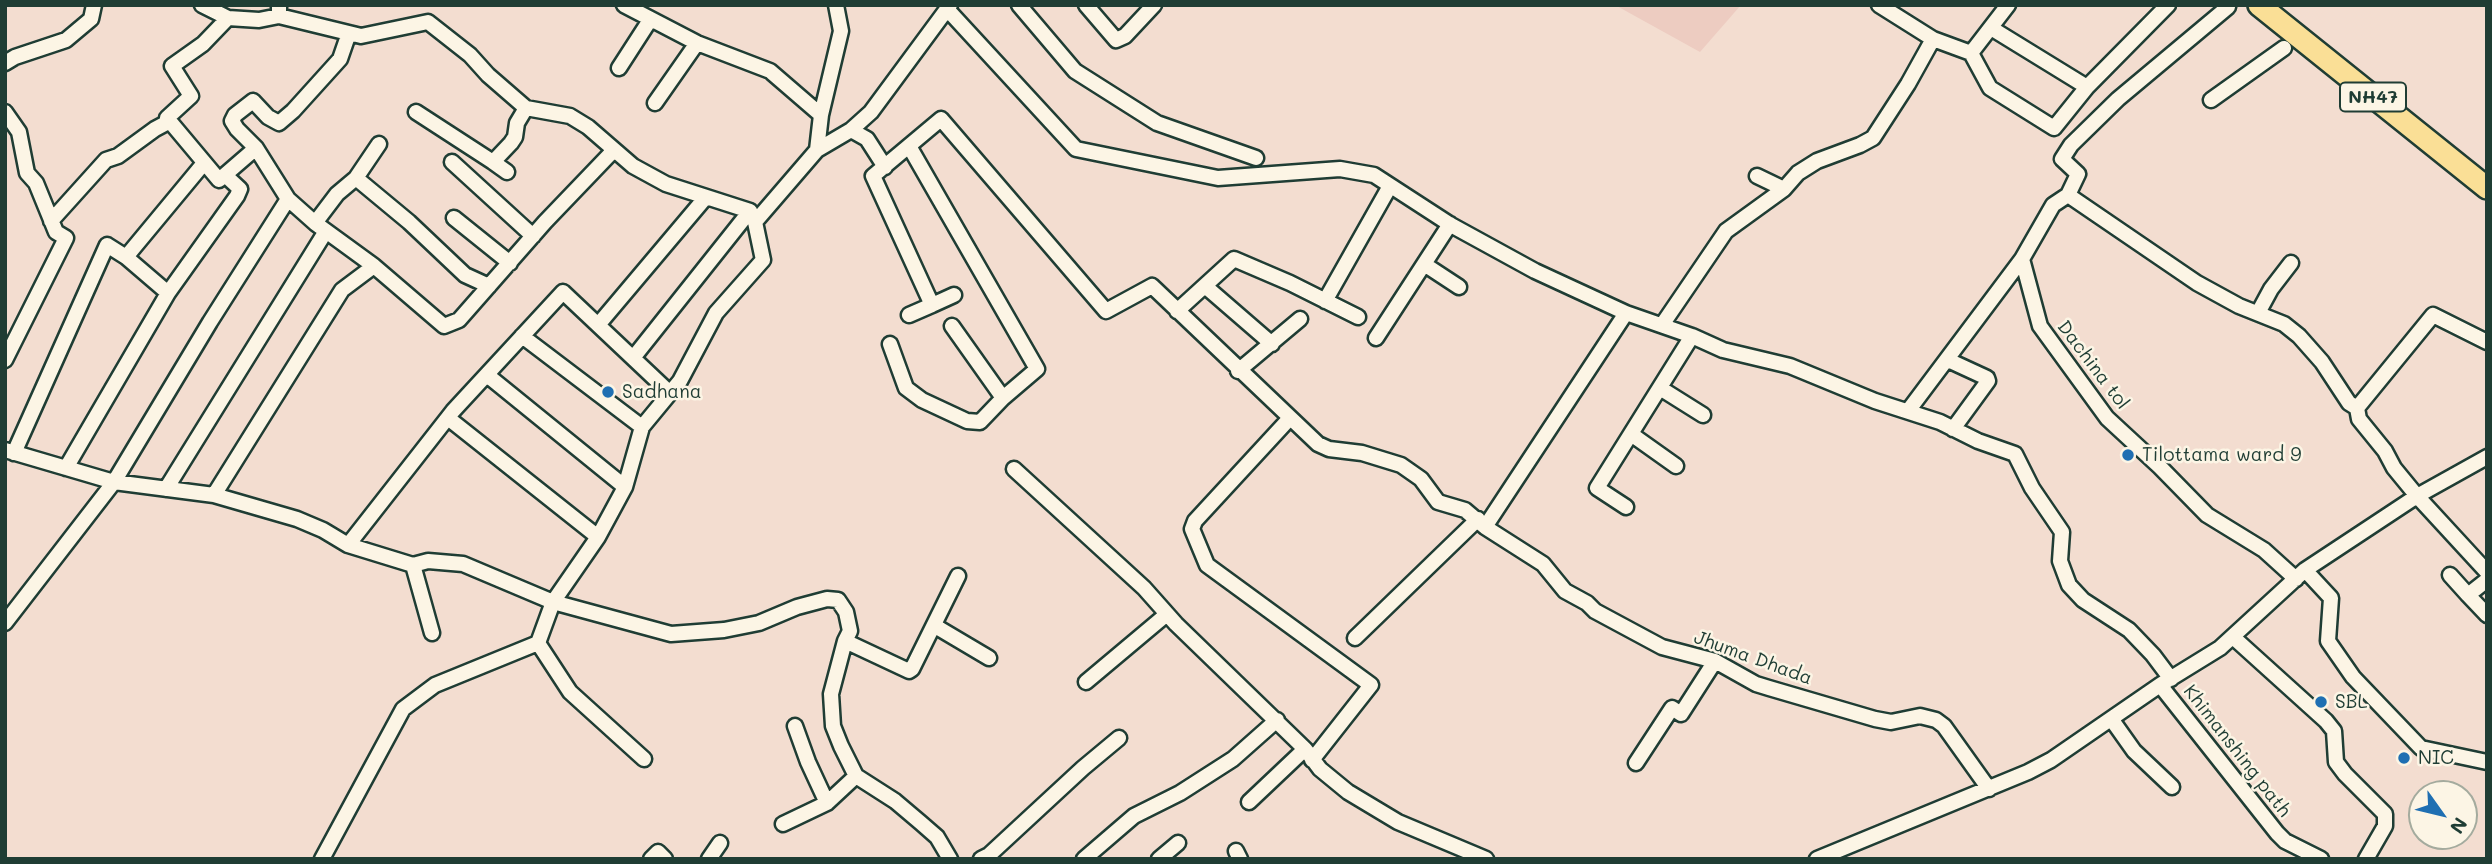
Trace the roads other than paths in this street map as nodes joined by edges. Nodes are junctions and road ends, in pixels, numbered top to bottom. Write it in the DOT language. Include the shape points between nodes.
graph roads {
  1 [pos="94,5"];
  2 [pos="202,5"];
  3 [pos="624,5"];
  4 [pos="836,5"];
  5 [pos="1019,5"];
  6 [pos="1086,5"];
  7 [pos="1154,5"];
  8 [pos="1879,5"];
  9 [pos="2008,5"];
  10 [pos="2168,5"];
  11 [pos="2259,5"];
  12 [pos="2282,5"];
  13 [pos="948,7"];
  14 [pos="2228,7"];
  15 [pos="279,11"];
  16 [pos="228,18"];
  17 [pos="650,20"];
  18 [pos="1991,28"];
  19 [pos="349,33"];
  20 [pos="1933,39"];
  21 [pos="697,43"];
  22 [pos="2284,48"];
  23 [pos="1971,53"];
  24 [pos="5,63"];
  25 [pos="619,68"];
  26 [pos="2087,88"];
  27 [pos="2211,100"];
  28 [pos="655,103"];
  29 [pos="526,108"];
  30 [pos="5,112"];
  31 [pos="416,112"];
  32 [pos="821,115"];
  33 [pos="170,121"];
  34 [pos="851,130"];
  35 [pos="379,144"];
  36 [pos="909,146"];
  37 [pos="256,148"];
  38 [pos="614,150"];
  39 [pos="817,150"];
  40 [pos="1256,158"];
  41 [pos="452,162"];
  42 [pos="492,162"];
  43 [pos="204,163"];
  44 [pos="885,167"];
  45 [pos="2487,170"];
  46 [pos="507,172"];
  47 [pos="225,175"];
  48 [pos="1757,176"];
  49 [pos="356,178"];
  50 [pos="1390,186"];
  51 [pos="2487,188"];
  52 [pos="1784,189"];
  53 [pos="2068,195"];
  54 [pos="706,197"];
  55 [pos="288,199"];
  56 [pos="752,216"];
  57 [pos="454,218"];
  58 [pos="51,221"];
  59 [pos="1450,224"];
  60 [pos="320,227"];
  61 [pos="533,236"];
  62 [pos="126,257"];
  63 [pos="2022,259"];
  64 [pos="510,263"];
  65 [pos="2291,263"];
  66 [pos="1424,264"];
  67 [pos="374,266"];
  68 [pos="489,286"];
  69 [pos="1205,286"];
  70 [pos="1459,287"];
  71 [pos="168,293"];
  72 [pos="954,295"];
  73 [pos="1325,301"];
  74 [pos="932,305"];
  75 [pos="1177,311"];
  76 [pos="1626,313"];
  77 [pos="2258,313"];
  78 [pos="909,315"];
  79 [pos="1358,317"];
  80 [pos="1300,319"];
  81 [pos="598,326"];
  82 [pos="952,326"];
  83 [pos="1662,326"];
  84 [pos="522,336"];
  85 [pos="1692,336"];
  86 [pos="1376,338"];
  87 [pos="2487,342"];
  88 [pos="890,344"];
  89 [pos="1272,344"];
  90 [pos="633,358"];
  91 [pos="5,360"];
  92 [pos="1948,360"];
  93 [pos="1238,371"];
  94 [pos="487,375"];
  95 [pos="1660,388"];
  96 [pos="670,393"];
  97 [pos="1003,398"];
  98 [pos="2357,408"];
  99 [pos="1908,411"];
  100 [pos="1703,415"];
  101 [pos="448,418"];
  102 [pos="1290,418"];
  103 [pos="642,427"];
  104 [pos="1953,429"];
  105 [pos="1631,434"];
  106 [pos="10,451"];
  107 [pos="2487,457"];
  108 [pos="1676,466"];
  109 [pos="65,468"];
  110 [pos="1014,470"];
  111 [pos="114,482"];
  112 [pos="625,487"];
  113 [pos="166,489"];
  114 [pos="215,495"];
  115 [pos="2417,496"];
  116 [pos="1626,507"];
  117 [pos="1482,523"];
  118 [pos="598,537"];
  119 [pos="348,545"];
  120 [pos="413,565"];
  121 [pos="2487,572"];
  122 [pos="2301,574"];
  123 [pos="2450,575"];
  124 [pos="958,576"];
  125 [pos="2487,580"];
  126 [pos="2468,595"];
  127 [pos="553,602"];
  128 [pos="1167,614"];
  129 [pos="2487,615"];
  130 [pos="5,623"];
  131 [pos="935,626"];
  132 [pos="432,633"];
  133 [pos="2233,637"];
  134 [pos="1355,638"];
  135 [pos="845,641"];
  136 [pos="538,643"];
  137 [pos="989,658"];
  138 [pos="1715,661"];
  139 [pos="1086,682"];
  140 [pos="2166,682"];
  141 [pos="1276,720"];
  142 [pos="2112,720"];
  143 [pos="795,726"];
  144 [pos="1119,738"];
  145 [pos="1309,754"];
  146 [pos="644,759"];
  147 [pos="2487,762"];
  148 [pos="1636,763"];
  149 [pos="856,776"];
  150 [pos="2172,788"];
  151 [pos="1989,789"];
  152 [pos="827,803"];
  153 [pos="1250,803"];
  154 [pos="783,824"];
  155 [pos="720,843"];
  156 [pos="1178,843"];
  157 [pos="322,859"];
  158 [pos="651,859"];
  159 [pos="665,859"];
  160 [pos="709,859"];
  161 [pos="950,859"];
  162 [pos="981,859"];
  163 [pos="1084,859"];
  164 [pos="1159,859"];
  165 [pos="1486,859"];
  166 [pos="1816,859"];
  167 [pos="2321,859"];
  168 [pos="2366,859"];
  1 -- 24 [label="street" via="91,19 66,40"];
  2 -- 16 [label="street"];
  3 -- 17 [label="street"];
  4 -- 32 [label="street" via="841,31"];
  5 -- 40 [label="street" via="1075,71 1157,123"];
  6 -- 7 [label="street" via="1116,40"];
  8 -- 20 [label="street"];
  9 -- 18 [label="street"];
  10 -- 26 [label="street"];
  11 -- 51 [label="highway, NH47"];
  12 -- 45 [label="highway, NH47"];
  13 -- 34 [label="street" via="871,112"];
  13 -- 50 [label="street, Khimanshing path" via="1076,149 1218,178 1340,169 1374,175"];
  14 -- 53 [label="street" via="2118,99 2071,145 2062,159 2078,174"];
  15 -- 16 [label="street" via="259,20"];
  15 -- 19 [label="street"];
  16 -- 33 [label="street" via="203,44 172,65 191,96 167,118"];
  17 -- 21 [label="street"];
  17 -- 25 [label="street"];
  18 -- 23 [label="street"];
  18 -- 26 [label="street"];
  19 -- 29 [label="street" via="377,34 428,22"];
  19 -- 37 [label="street" via="340,59 279,124 253,101 235,115 232,121 237,129"];
  20 -- 23 [label="street"];
  20 -- 52 [label="street" via="1873,138 1817,160"];
  21 -- 28 [label="street"];
  21 -- 32 [label="street" via="770,71"];
  22 -- 27 [label="street"];
  23 -- 26 [label="street" via="1990,88 2054,128"];
  29 -- 38 [label="street" via="570,116"];
  29 -- 42 [label="street" via="511,143"];
  30 -- 58 [label="street" via="19,132 27,173 36,183"];
  31 -- 42 [label="street"];
  32 -- 39 [label="street"];
  33 -- 43 [label="street"];
  33 -- 58 [label="street" via="106,160"];
  34 -- 39 [label="street"];
  34 -- 44 [label="street" via="867,139"];
  35 -- 49 [label="street"];
  36 -- 44 [label="street"];
  36 -- 75 [label="street, Jhuma Dhada" via="942,120 1106,311 1152,286"];
  36 -- 97 [label="street" via="1037,369"];
  37 -- 47 [label="street"];
  37 -- 55 [label="street"];
  38 -- 54 [label="street" via="666,184"];
  38 -- 61 [label="street"];
  39 -- 56 [label="street"];
  41 -- 61 [label="street"];
  42 -- 46 [label="street"];
  43 -- 47 [label="street" via="219,180"];
  43 -- 62 [label="street"];
  44 -- 74 [label="street" via="873,176"];
  47 -- 71 [label="street" via="240,189 237,196"];
  48 -- 52 [label="street"];
  49 -- 60 [label="street" via="337,194"];
  49 -- 68 [label="street" via="465,275"];
  50 -- 59 [label="street, Khimanshing path"];
  50 -- 73 [label="street"];
  52 -- 83 [label="street" via="1726,231"];
  53 -- 63 [label="street" via="2053,205"];
  53 -- 77 [label="street" via="2197,283"];
  54 -- 56 [label="street"];
  54 -- 81 [label="street"];
  55 -- 60 [label="street"];
  55 -- 111 [label="street"];
  56 -- 90 [label="street"];
  56 -- 96 [label="street" via="763,260 716,313"];
  57 -- 64 [label="street"];
  58 -- 91 [label="street" via="56,232 66,238"];
  59 -- 66 [label="street"];
  59 -- 76 [label="street, Khimanshing path" via="1535,271"];
  60 -- 67 [label="street"];
  60 -- 113 [label="street"];
  61 -- 64 [label="street"];
  62 -- 71 [label="street"];
  62 -- 106 [label="street" via="107,245"];
  63 -- 92 [label="street"];
  63 -- 122 [label="street, Dachina tol" via="2040,326 2107,418 2207,515"];
  64 -- 68 [label="street"];
  65 -- 77 [label="street"];
  66 -- 70 [label="street"];
  66 -- 86 [label="street"];
  67 -- 68 [label="street" via="444,326 459,320"];
  67 -- 114 [label="street" via="342,290"];
  69 -- 73 [label="street" via="1234,259"];
  69 -- 75 [label="street"];
  69 -- 89 [label="street"];
  71 -- 109 [label="street"];
  72 -- 74 [label="street"];
  73 -- 79 [label="street"];
  74 -- 78 [label="street"];
  75 -- 93 [label="street, Jhuma Dhada"];
  76 -- 83 [label="street, Khimanshing path"];
  76 -- 117 [label="street"];
  77 -- 98 [label="street" via="2299,336"];
  80 -- 89 [label="street"];
  81 -- 84 [label="street" via="563,292"];
  81 -- 90 [label="street"];
  82 -- 97 [label="street"];
  83 -- 85 [label="street, Khimanshing path"];
  84 -- 94 [label="street"];
  84 -- 103 [label="street"];
  85 -- 95 [label="street"];
  85 -- 99 [label="street, Khimanshing path" via="1723,350 1790,366"];
  87 -- 98 [label="street" via="2433,315"];
  88 -- 97 [label="street" via="906,388 922,400 967,421 980,422"];
  89 -- 93 [label="street"];
  90 -- 96 [label="street"];
  92 -- 99 [label="street"];
  92 -- 104 [label="street" via="1988,381"];
  93 -- 102 [label="street, Jhuma Dhada"];
  94 -- 101 [label="street"];
  94 -- 112 [label="street"];
  95 -- 100 [label="street"];
  95 -- 105 [label="street"];
  96 -- 103 [label="street"];
  98 -- 115 [label="street" via="2359,419"];
  99 -- 104 [label="street, Khimanshing path"];
  101 -- 118 [label="street"];
  101 -- 119 [label="street"];
  102 -- 117 [label="street, Jhuma Dhada" via="1329,449 1401,465 1421,480 1438,502 1465,510"];
  102 -- 145 [label="street" via="1192,528 1207,565 1371,685"];
  103 -- 112 [label="street"];
  104 -- 140 [label="street, Khimanshing path" via="2015,454 2063,532 2060,561 2069,584 2083,600 2129,630 2153,655"];
  105 -- 108 [label="street"];
  105 -- 116 [label="street" via="1597,488"];
  106 -- 109 [label="street"];
  107 -- 115 [label="street"];
  109 -- 111 [label="street"];
  110 -- 128 [label="street"];
  111 -- 113 [label="street"];
  111 -- 130 [label="street"];
  112 -- 118 [label="street"];
  113 -- 114 [label="street"];
  114 -- 119 [label="street" via="297,519"];
  115 -- 121 [label="street"];
  115 -- 122 [label="street"];
  117 -- 134 [label="street"];
  117 -- 138 [label="street, Jhuma Dhada" via="1543,564 1565,590 1595,611 1662,646"];
  118 -- 127 [label="street"];
  119 -- 120 [label="street"];
  120 -- 127 [label="street" via="428,561 463,564"];
  120 -- 132 [label="street"];
  122 -- 133 [label="street"];
  122 -- 147 [label="street, Dachina tol" via="2331,598 2329,640 2353,677 2421,748"];
  123 -- 126 [label="street"];
  124 -- 131 [label="street"];
  125 -- 126 [label="street"];
  126 -- 129 [label="street"];
  127 -- 135 [label="street" via="671,634 724,630 827,599 838,600 850,631"];
  127 -- 136 [label="street"];
  128 -- 139 [label="street"];
  128 -- 141 [label="street"];
  131 -- 135 [label="street" via="909,671"];
  131 -- 137 [label="street"];
  133 -- 140 [label="street"];
  133 -- 168 [label="street" via="2326,721 2334,731 2336,762 2385,814 2385,826"];
  135 -- 149 [label="street" via="831,694 833,726"];
  136 -- 146 [label="street" via="570,692"];
  136 -- 157 [label="street" via="435,685 403,709"];
  138 -- 148 [label="street" via="1681,714 1672,708"];
  138 -- 151 [label="street, Jhuma Dhada" via="1756,684 1875,719 1891,722 1920,716 1936,720"];
  140 -- 142 [label="street"];
  140 -- 167 [label="street, Khimanshing path" via="2277,833"];
  141 -- 145 [label="street"];
  141 -- 163 [label="street" via="1233,759 1134,816"];
  142 -- 150 [label="street" via="2134,751"];
  142 -- 151 [label="street" via="2051,760"];
  143 -- 152 [label="street"];
  144 -- 162 [label="street"];
  145 -- 153 [label="street"];
  145 -- 165 [label="street" via="1348,792 1378,811"];
  149 -- 152 [label="street"];
  149 -- 161 [label="street" via="937,837"];
  151 -- 166 [label="street"];
  152 -- 154 [label="street"];
  155 -- 160 [label="street"];
  156 -- 164 [label="street"];
  158 -- 159 [label="street" via="658,852"];
}
